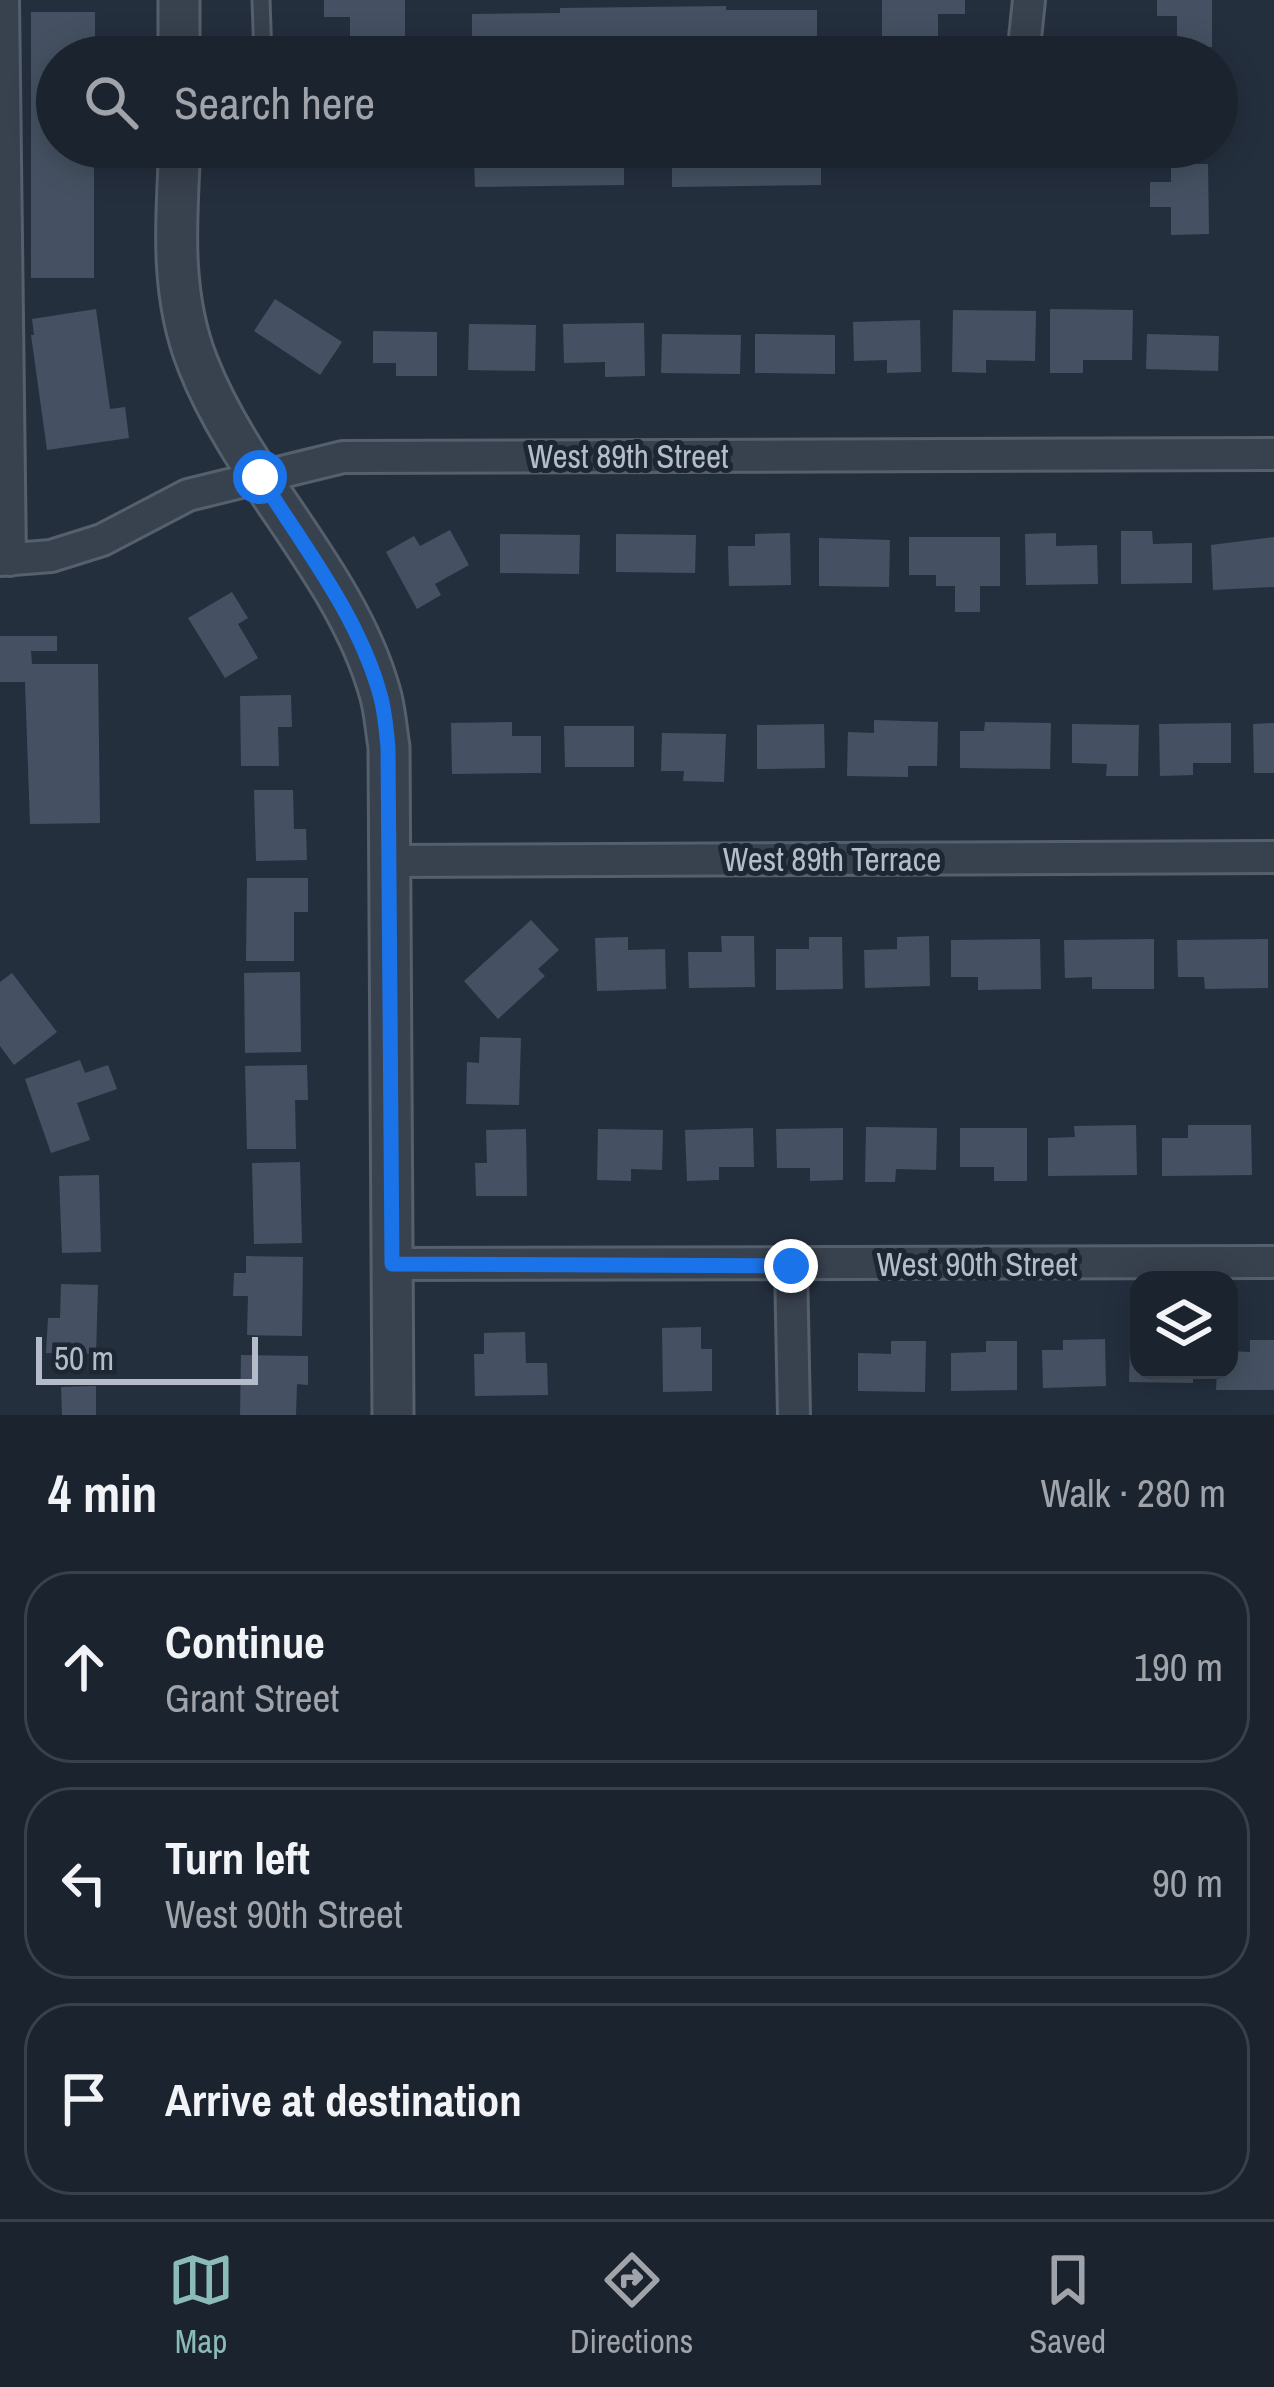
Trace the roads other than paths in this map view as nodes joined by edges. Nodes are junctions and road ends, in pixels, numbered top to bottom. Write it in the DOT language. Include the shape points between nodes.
graph roads {
  1 [pos="3,0"];
  2 [pos="179,0"];
  3 [pos="261,0"];
  4 [pos="1029,0"];
  5 [pos="179,36"];
  6 [pos="262,36"];
  7 [pos="1025,36"];
  8 [pos="179,168"];
  9 [pos="1274,454"];
  10 [pos="260,477"];
  11 [pos="5,560"];
  12 [pos="1274,857"];
  13 [pos="390,861"];
  14 [pos="1274,1262"];
  15 [pos="392,1264"];
  16 [pos="791,1266"];
  17 [pos="393,1415"];
  18 [pos="794,1415"];
  1 -- 11 [label="street"];
  2 -- 5 [label="street"];
  3 -- 6 [label="lane"];
  4 -- 7 [label="street"];
  8 -- 10 [label="street" via="178,286 187,329 216,404"];
  9 -- 10 [label="street, West 89th Street" via="343,457"];
  10 -- 11 [label="street, West 89th Street" via="188,495 102,540"];
  10 -- 13 [label="street" via="336,598 381,694"];
  12 -- 13 [label="street, West 89th Terrace"];
  13 -- 15 [label="street"];
  14 -- 16 [label="street, West 90th Street"];
  15 -- 16 [label="street, West 90th Street"];
  15 -- 17 [label="street"];
  16 -- 18 [label="street"];
}
